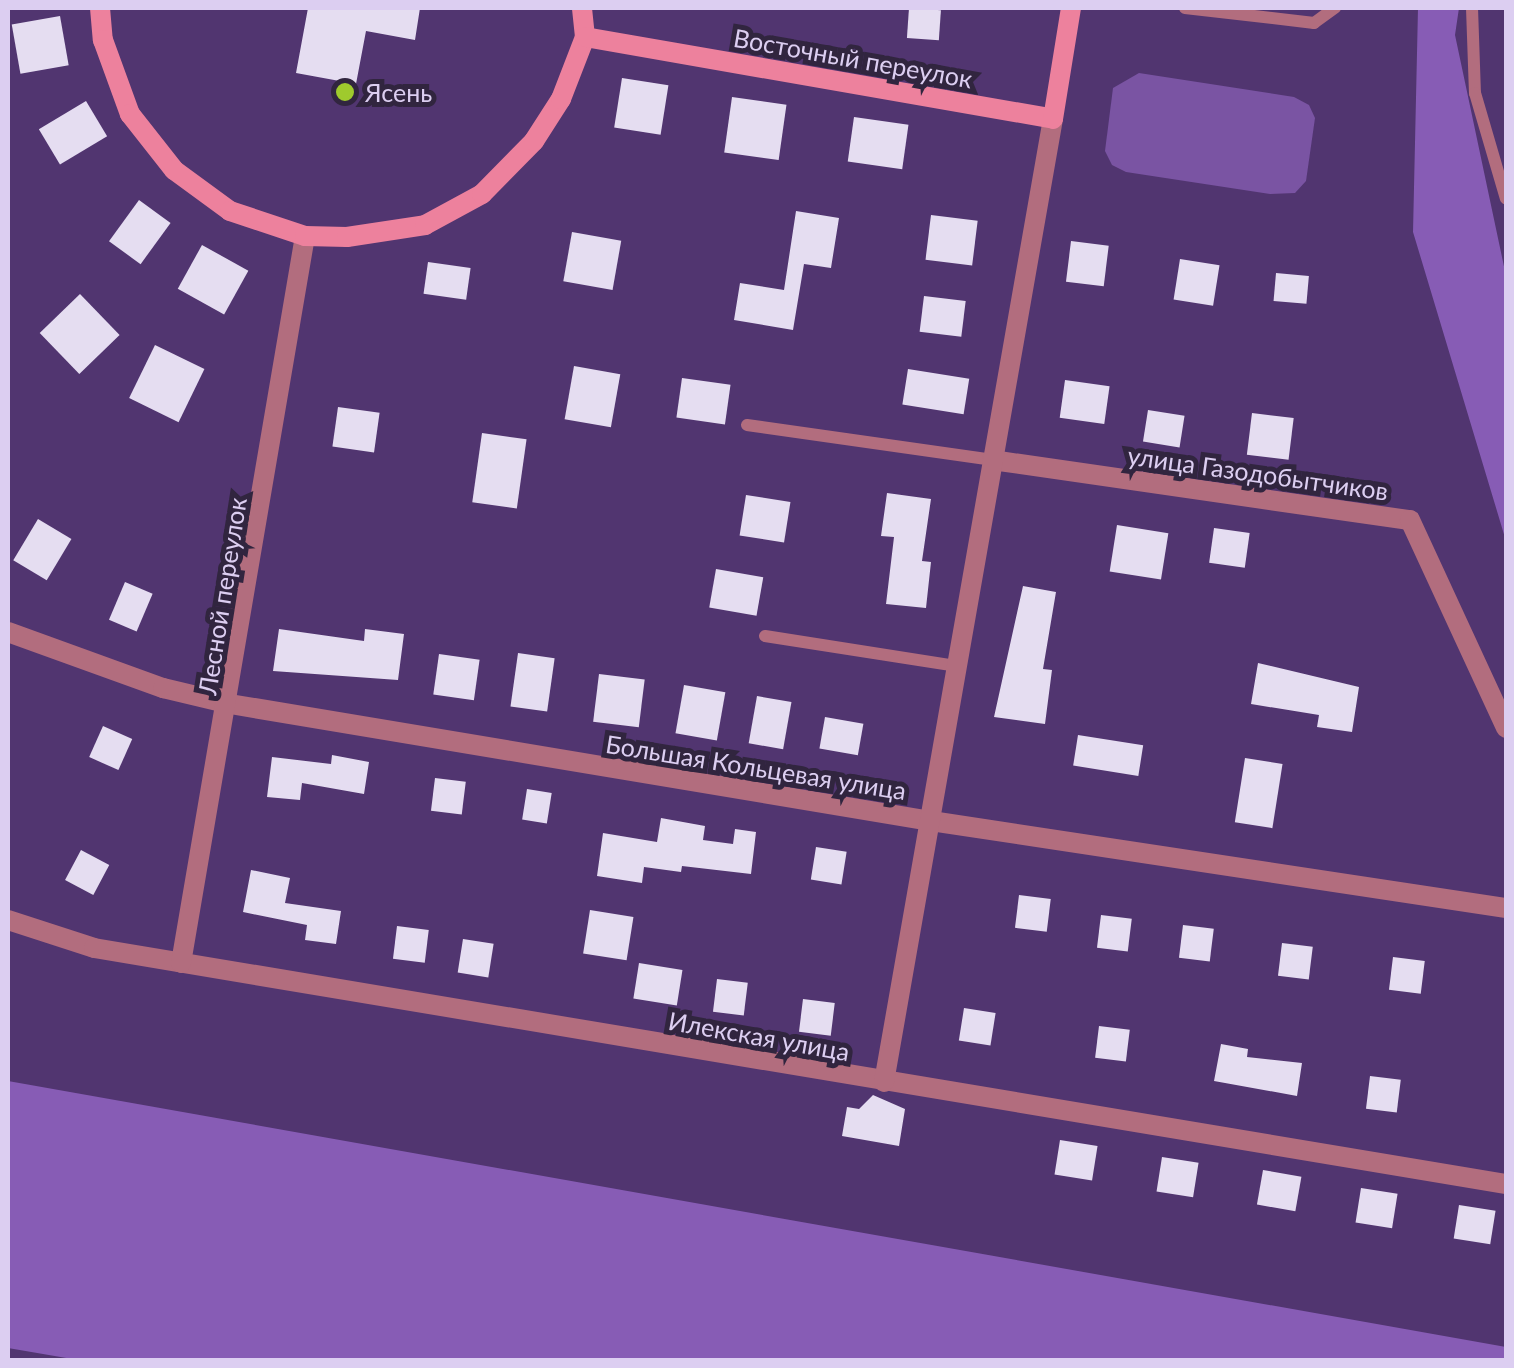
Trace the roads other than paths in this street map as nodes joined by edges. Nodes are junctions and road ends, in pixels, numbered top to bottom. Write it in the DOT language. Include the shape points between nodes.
graph roads {
  1 [pos="100,8"];
  2 [pos="582,8"];
  3 [pos="1071,8"];
  4 [pos="1185,8"];
  5 [pos="1335,8"];
  6 [pos="1472,8"];
  7 [pos="585,37"];
  8 [pos="1052,119"];
  9 [pos="1506,198"];
  10 [pos="304,236"];
  11 [pos="748,426"];
  12 [pos="992,460"];
  13 [pos="8,632"];
  14 [pos="765,636"];
  15 [pos="956,666"];
  16 [pos="230,704"];
  17 [pos="1506,728"];
  18 [pos="931,821"];
  19 [pos="1506,908"];
  20 [pos="8,920"];
  21 [pos="182,962"];
  22 [pos="884,1082"];
  23 [pos="1506,1184"];
  1 -- 10 [label="street" via="130,114 174,170 230,211"];
  2 -- 7 [label="street"];
  3 -- 8 [label="street"];
  4 -- 5 [label="lane" via="1314,23"];
  6 -- 9 [label="lane" via="1475,94"];
  7 -- 8 [label="street, Восточный переулок"];
  7 -- 10 [label="street" via="561,99 534,141 482,194 425,225"];
  8 -- 12 [label="street"];
  10 -- 16 [label="street, Лесной переулок"];
  11 -- 12 [label="lane"];
  12 -- 15 [label="street"];
  12 -- 17 [label="street, улица Газодобытчиков" via="1410,520"];
  13 -- 16 [label="street, Большая Кольцевая улица" via="99,668"];
  14 -- 15 [label="lane"];
  15 -- 18 [label="street"];
  16 -- 18 [label="street, Большая Кольцевая улица"];
  16 -- 21 [label="street, Лесной переулок"];
  18 -- 19 [label="street, Большая Кольцевая улица"];
  18 -- 22 [label="street"];
  20 -- 21 [label="street, Илекская улица" via="94,948"];
  21 -- 22 [label="street, Илекская улица"];
  22 -- 23 [label="street, Илекская улица"];
}
